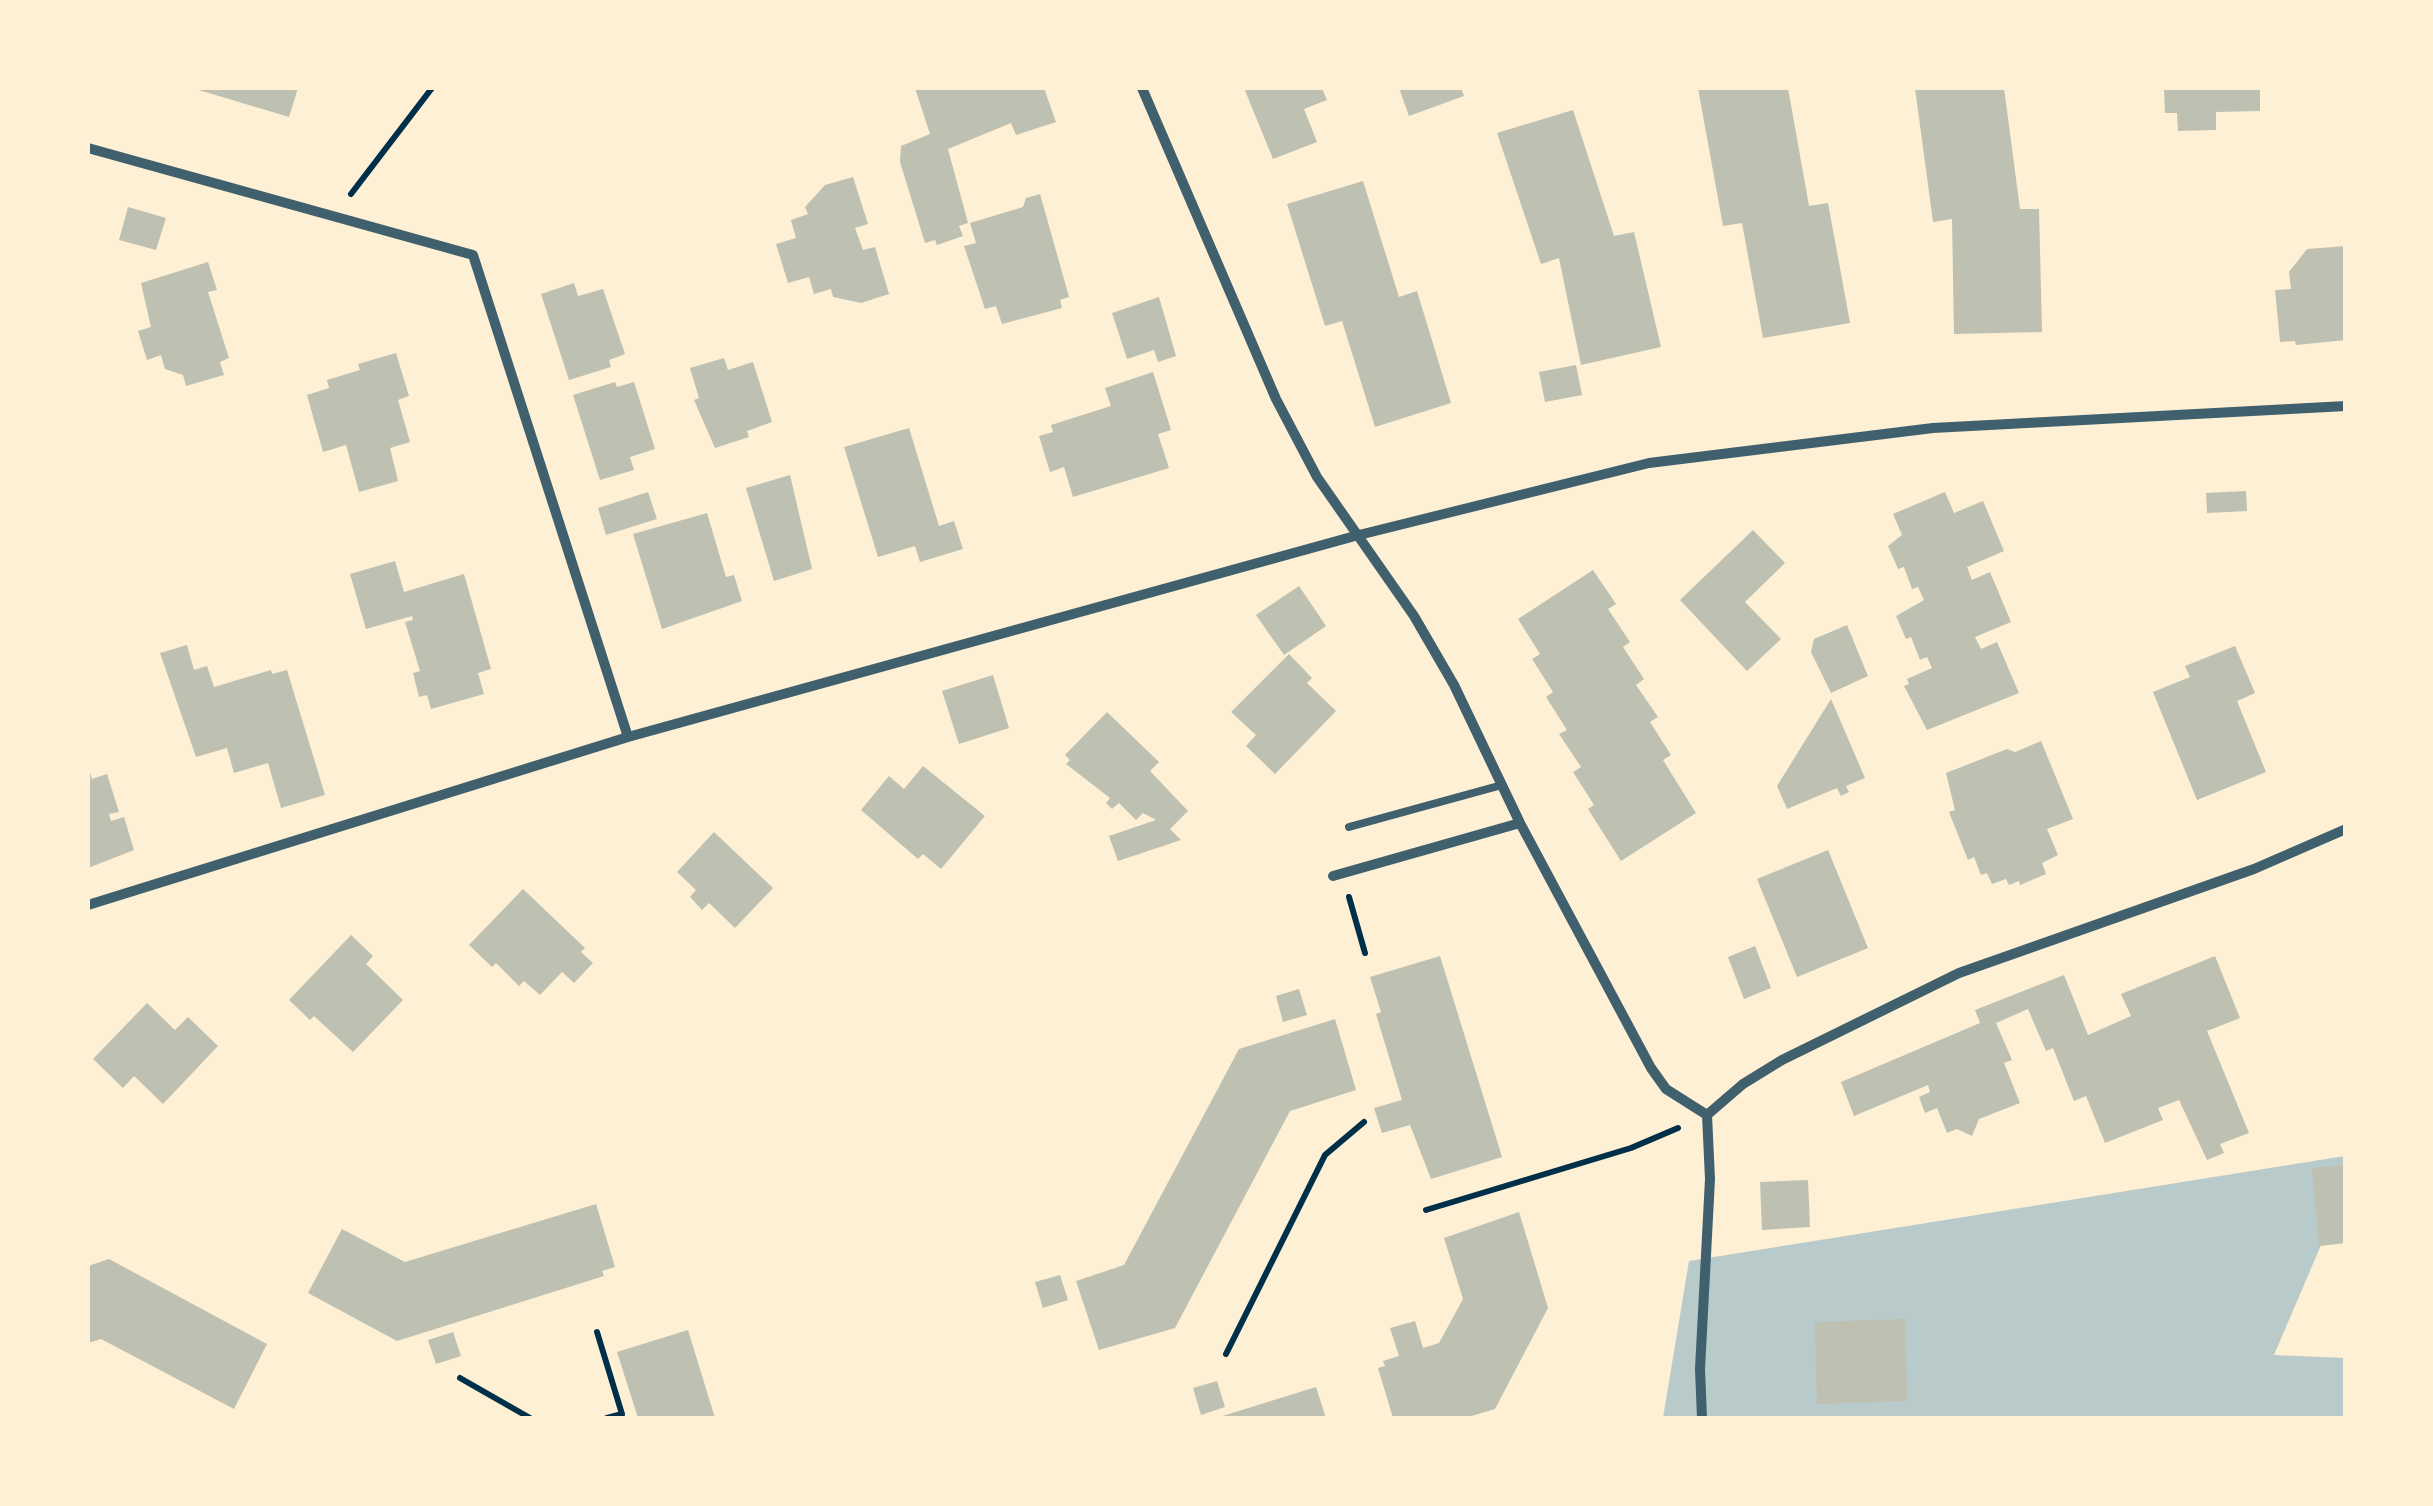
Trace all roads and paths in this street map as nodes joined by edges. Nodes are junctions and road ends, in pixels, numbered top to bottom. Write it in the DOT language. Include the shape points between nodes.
graph roads {
  1 [pos="432,88"];
  2 [pos="1142,88"];
  3 [pos="88,148"];
  4 [pos="334,216"];
  5 [pos="2346,406"];
  6 [pos="1355,536"];
  7 [pos="628,738"];
  8 [pos="1502,785"];
  9 [pos="1520,824"];
  10 [pos="1349,827"];
  11 [pos="2346,829"];
  12 [pos="1333,876"];
  13 [pos="88,905"];
  14 [pos="1354,911"];
  15 [pos="1365,953"];
  16 [pos="1707,1115"];
  17 [pos="1364,1122"];
  18 [pos="1426,1210"];
  19 [pos="597,1332"];
  20 [pos="1226,1354"];
  21 [pos="460,1378"];
  22 [pos="530,1418"];
  23 [pos="607,1418"];
  24 [pos="1702,1418"];
  1 -- 4 [label="path"];
  2 -- 6 [label="street" via="1276,399"];
  3 -- 4 [label="street"];
  4 -- 7 [label="street" via="473,256"];
  5 -- 6 [label="street" via="1932,428 1756,446 1649,462"];
  6 -- 7 [label="street"];
  6 -- 8 [label="street" via="1424,633"];
  7 -- 13 [label="street"];
  8 -- 9 [label="street"];
  8 -- 10 [label="lane"];
  9 -- 12 [label="street"];
  9 -- 16 [label="street" via="1651,1068 1666,1089"];
  11 -- 16 [label="street" via="2254,869 1959,973 1782,1060"];
  14 -- 15 [label="path"];
  16 -- 18 [label="path" via="1631,1148"];
  16 -- 24 [label="street"];
  17 -- 20 [label="path" via="1325,1156"];
  19 -- 23 [label="path" via="622,1414"];
  21 -- 22 [label="path"];
}
